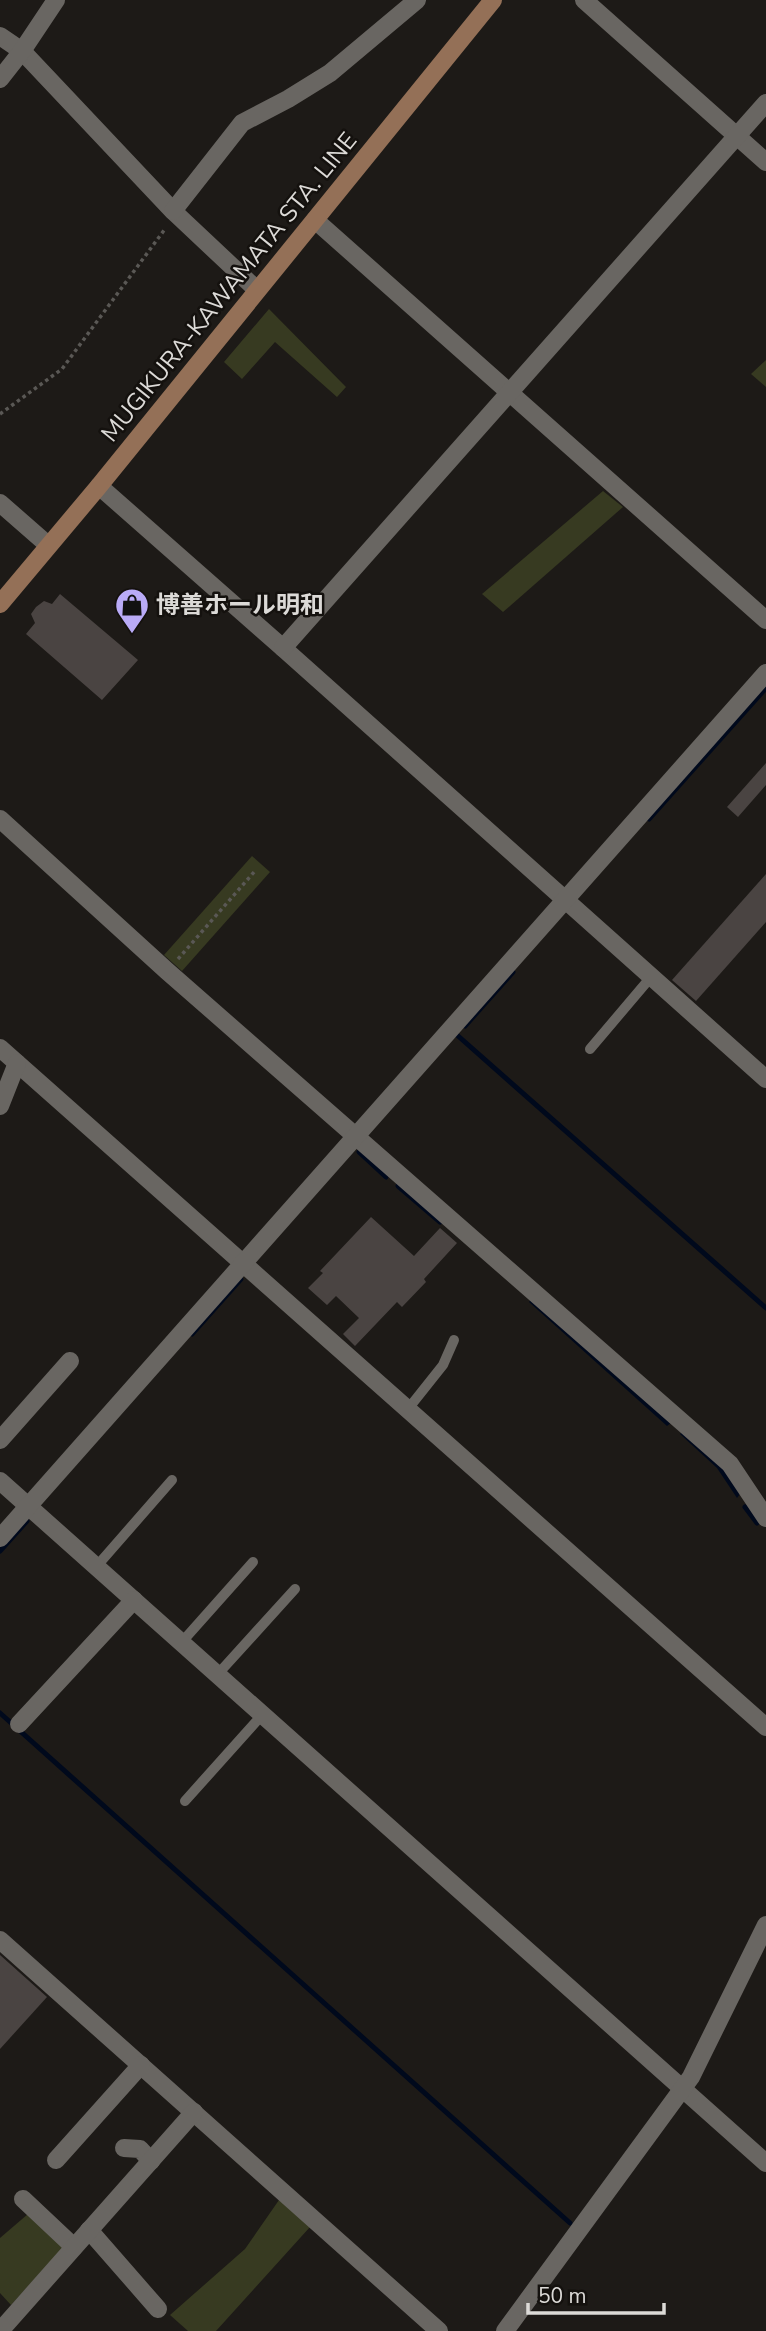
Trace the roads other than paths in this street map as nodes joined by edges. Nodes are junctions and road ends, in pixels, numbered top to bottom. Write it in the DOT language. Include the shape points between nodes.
graph roads {
  1 [pos="56,0"];
  2 [pos="417,0"];
  3 [pos="493,0"];
  4 [pos="584,0"];
  5 [pos="0,36"];
  6 [pos="22,51"];
  7 [pos="0,79"];
  8 [pos="766,103"];
  9 [pos="737,136"];
  10 [pos="766,162"];
  11 [pos="173,211"];
  12 [pos="314,220"];
  13 [pos="257,290"];
  14 [pos="510,391"];
  15 [pos="99,486"];
  16 [pos="0,503"];
  17 [pos="48,545"];
  18 [pos="0,604"];
  19 [pos="766,620"];
  20 [pos="283,648"];
  21 [pos="766,673"];
  22 [pos="0,819"];
  23 [pos="565,900"];
  24 [pos="651,977"];
  25 [pos="0,1048"];
  26 [pos="590,1049"];
  27 [pos="17,1063"];
  28 [pos="766,1079"];
  29 [pos="0,1106"];
  30 [pos="354,1135"];
  31 [pos="244,1263"];
  32 [pos="454,1340"];
  33 [pos="70,1362"];
  34 [pos="408,1409"];
  35 [pos="0,1440"];
  36 [pos="172,1480"];
  37 [pos="0,1481"];
  38 [pos="28,1506"];
  39 [pos="766,1518"];
  40 [pos="0,1538"];
  41 [pos="253,1562"];
  42 [pos="96,1566"];
  43 [pos="295,1589"];
  44 [pos="134,1600"];
  45 [pos="181,1643"];
  46 [pos="217,1675"];
  47 [pos="262,1715"];
  48 [pos="19,1724"];
  49 [pos="766,1727"];
  50 [pos="185,1801"];
  51 [pos="766,1925"];
  52 [pos="0,1940"];
  53 [pos="141,2065"];
  54 [pos="681,2088"];
  55 [pos="194,2112"];
  56 [pos="124,2148"];
  57 [pos="56,2160"];
  58 [pos="151,2161"];
  59 [pos="766,2163"];
  60 [pos="23,2199"];
  61 [pos="89,2231"];
  62 [pos="75,2247"];
  63 [pos="158,2309"];
  64 [pos="0,2331"];
  65 [pos="439,2331"];
  66 [pos="505,2331"];
  1 -- 6 [label="street"];
  2 -- 11 [label="street" via="330,73 243,123"];
  3 -- 12 [label="main road, MUGIKURA-KAWAMATA STA. LINE"];
  4 -- 9 [label="street"];
  5 -- 6 [label="street"];
  6 -- 7 [label="street"];
  6 -- 11 [label="street"];
  8 -- 9 [label="street"];
  9 -- 10 [label="street"];
  9 -- 14 [label="street"];
  11 -- 13 [label="street"];
  12 -- 13 [label="main road, MUGIKURA-KAWAMATA STA. LINE"];
  12 -- 14 [label="street"];
  13 -- 15 [label="main road, MUGIKURA-KAWAMATA STA. LINE"];
  14 -- 19 [label="street"];
  14 -- 20 [label="street"];
  15 -- 17 [label="main road, MUGIKURA-KAWAMATA STA. LINE"];
  15 -- 20 [label="street"];
  16 -- 17 [label="street"];
  17 -- 18 [label="main road, MUGIKURA-KAWAMATA STA. LINE"];
  20 -- 23 [label="street"];
  21 -- 23 [label="street"];
  22 -- 30 [label="street"];
  23 -- 24 [label="street"];
  23 -- 30 [label="street"];
  24 -- 26 [label="lane"];
  24 -- 28 [label="street"];
  25 -- 27 [label="street"];
  27 -- 29 [label="street"];
  27 -- 31 [label="street"];
  30 -- 31 [label="street"];
  30 -- 39 [label="street" via="730,1464"];
  31 -- 34 [label="street"];
  31 -- 38 [label="street"];
  32 -- 34 [label="lane" via="443,1365"];
  33 -- 35 [label="street"];
  34 -- 49 [label="street"];
  36 -- 42 [label="lane"];
  37 -- 38 [label="street"];
  38 -- 40 [label="street"];
  38 -- 42 [label="street"];
  41 -- 45 [label="lane"];
  42 -- 44 [label="street"];
  43 -- 46 [label="lane"];
  44 -- 45 [label="street"];
  44 -- 48 [label="street"];
  45 -- 46 [label="street"];
  46 -- 47 [label="street"];
  47 -- 50 [label="lane"];
  47 -- 54 [label="street"];
  51 -- 54 [label="street" via="691,2077"];
  52 -- 53 [label="street"];
  53 -- 55 [label="street"];
  53 -- 57 [label="street"];
  54 -- 59 [label="street"];
  54 -- 66 [label="street"];
  55 -- 58 [label="street"];
  55 -- 65 [label="street"];
  56 -- 58 [label="street" via="140,2149"];
  58 -- 61 [label="street"];
  60 -- 62 [label="street"];
  61 -- 62 [label="street"];
  61 -- 63 [label="street"];
  62 -- 64 [label="street"];
}
